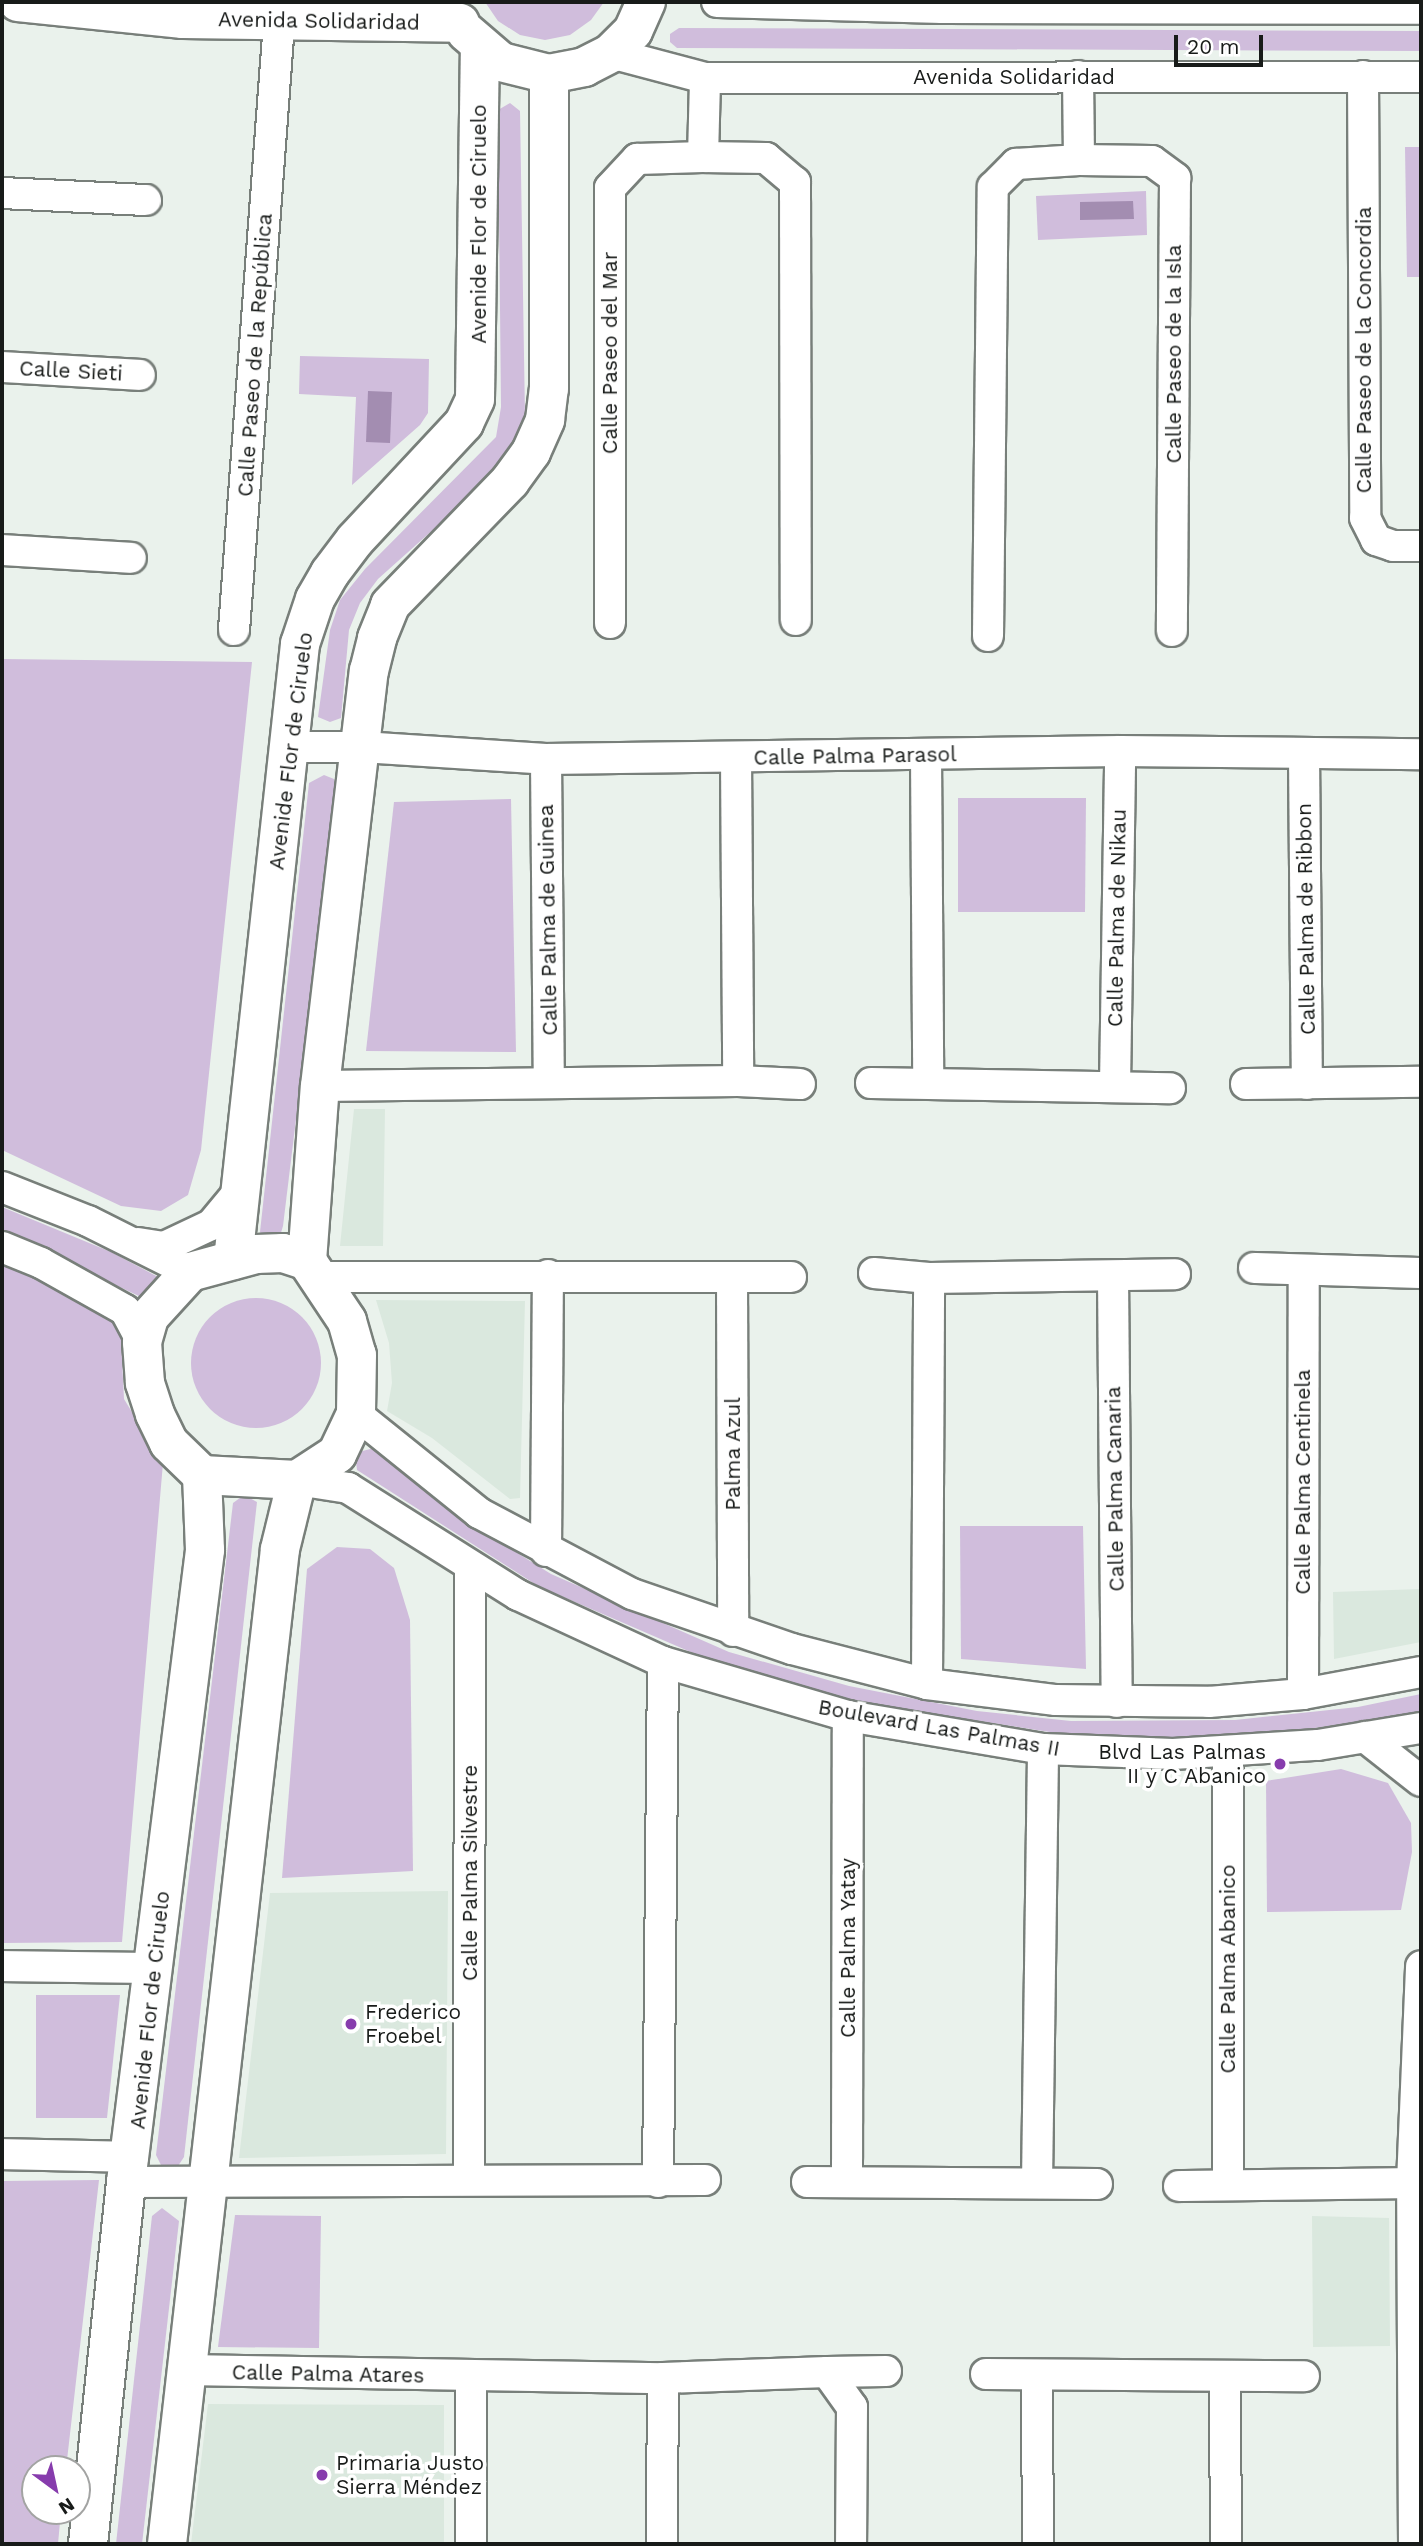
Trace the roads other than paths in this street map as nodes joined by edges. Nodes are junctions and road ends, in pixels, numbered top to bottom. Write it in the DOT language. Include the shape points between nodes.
graph roads {
  1 [pos="18,2"];
  2 [pos="646,2"];
  3 [pos="717,2"];
  4 [pos="100,5"];
  5 [pos="942,5"];
  6 [pos="1323,5"];
  7 [pos="1421,9"];
  8 [pos="279,23"];
  9 [pos="464,24"];
  10 [pos="611,53"];
  11 [pos="549,74"];
  12 [pos="1078,76"];
  13 [pos="1363,76"];
  14 [pos="1421,77"];
  15 [pos="705,78"];
  16 [pos="703,157"];
  17 [pos="1079,160"];
  18 [pos="2,193"];
  19 [pos="146,200"];
  20 [pos="2,368"];
  21 [pos="141,375"];
  22 [pos="1421,546"];
  23 [pos="2,550"];
  24 [pos="131,558"];
  25 [pos="796,620"];
  26 [pos="610,624"];
  27 [pos="234,630"];
  28 [pos="1172,631"];
  29 [pos="988,636"];
  30 [pos="289,747"];
  31 [pos="362,747"];
  32 [pos="1120,751"];
  33 [pos="1304,754"];
  34 [pos="1421,754"];
  35 [pos="926,756"];
  36 [pos="736,758"];
  37 [pos="546,759"];
  38 [pos="738,1080"];
  39 [pos="549,1082"];
  40 [pos="1421,1082"];
  41 [pos="871,1083"];
  42 [pos="928,1083"];
  43 [pos="800,1084"];
  44 [pos="1115,1084"];
  45 [pos="1246,1084"];
  46 [pos="1307,1084"];
  47 [pos="320,1086"];
  48 [pos="1170,1088"];
  49 [pos="2,1187"];
  50 [pos="241,1189"];
  51 [pos="127,1241"];
  52 [pos="2,1247"];
  53 [pos="233,1260"];
  54 [pos="1254,1268"];
  55 [pos="313,1269"];
  56 [pos="1304,1271"];
  57 [pos="190,1272"];
  58 [pos="874,1273"];
  59 [pos="1421,1273"];
  60 [pos="1175,1274"];
  61 [pos="548,1275"];
  62 [pos="1113,1276"];
  63 [pos="791,1277"];
  64 [pos="732,1278"];
  65 [pos="929,1278"];
  66 [pos="142,1342"];
  67 [pos="356,1414"];
  68 [pos="202,1475"];
  69 [pos="297,1480"];
  70 [pos="547,1551"];
  71 [pos="470,1567"];
  72 [pos="733,1631"];
  73 [pos="663,1662"];
  74 [pos="1421,1672"];
  75 [pos="927,1684"];
  76 [pos="1303,1694"];
  77 [pos="1116,1702"];
  78 [pos="848,1716"];
  79 [pos="1421,1728"];
  80 [pos="1365,1737"];
  81 [pos="1043,1749"];
  82 [pos="1228,1754"];
  83 [pos="1421,1781"];
  84 [pos="2,1966"];
  85 [pos="1421,1966"];
  86 [pos="154,1968"];
  87 [pos="2,2154"];
  88 [pos="130,2170"];
  89 [pos="469,2179"];
  90 [pos="705,2180"];
  91 [pos="207,2181"];
  92 [pos="847,2181"];
  93 [pos="658,2182"];
  94 [pos="807,2182"];
  95 [pos="1037,2183"];
  96 [pos="1417,2183"];
  97 [pos="1097,2184"];
  98 [pos="1228,2185"];
  99 [pos="1179,2186"];
  100 [pos="186,2371"];
  101 [pos="886,2371"];
  102 [pos="827,2372"];
  103 [pos="986,2374"];
  104 [pos="1037,2376"];
  105 [pos="1304,2376"];
  106 [pos="471,2377"];
  107 [pos="1225,2377"];
  108 [pos="663,2378"];
  109 [pos="88,2544"];
  110 [pos="167,2544"];
  111 [pos="471,2544"];
  112 [pos="662,2544"];
  113 [pos="851,2544"];
  114 [pos="1038,2544"];
  115 [pos="1226,2544"];
  116 [pos="1414,2544"];
  1 -- 4 [label="main road, Avenida Solidaridad"];
  2 -- 10 [label="main road" via="632,31"];
  3 -- 5 [label="street"];
  4 -- 8 [label="main road, Avenida Solidaridad" via="183,19"];
  5 -- 6 [label="street"];
  6 -- 7 [label="street"];
  8 -- 9 [label="main road, Avenida Solidaridad"];
  8 -- 27 [label="street, Calle Paseo de la República"];
  9 -- 11 [label="main road" via="501,62"];
  9 -- 30 [label="main road, Avenide Flor de Ciruelo" via="475,399 464,423 355,540 315,599 300,644"];
  10 -- 11 [label="main road" via="584,67"];
  10 -- 15 [label="street, Avenida Solidaridad"];
  11 -- 31 [label="main road" via="549,389 545,420 531,452 510,481 390,606 369,671"];
  12 -- 13 [label="street, Avenida Solidaridad"];
  12 -- 15 [label="street, Avenida Solidaridad"];
  12 -- 17 [label="street"];
  13 -- 14 [label="street, Avenida Solidaridad"];
  13 -- 22 [label="street, Calle Paseo de la Concordia" via="1365,518 1376,540 1393,546"];
  15 -- 16 [label="street"];
  16 -- 25 [label="street, Calle Paseo del Mar" via="766,158 794,181"];
  16 -- 26 [label="street, Calle Paseo del Mar" via="638,159 610,188"];
  17 -- 28 [label="street, Calle Paseo de la Isla" via="1152,161 1175,178"];
  17 -- 29 [label="street, Calle Paseo de la Isla" via="1016,164 993,187"];
  18 -- 19 [label="street"];
  20 -- 21 [label="street, Calle Sieti"];
  23 -- 24 [label="street"];
  30 -- 31 [label="street, Calle Palma Parasol"];
  30 -- 50 [label="main road, Avenide Flor de Ciruelo"];
  31 -- 37 [label="street, Calle Palma Parasol"];
  31 -- 47 [label="main road"];
  32 -- 33 [label="street, Calle Palma Parasol"];
  32 -- 35 [label="street, Calle Palma Parasol"];
  32 -- 44 [label="street, Calle Palma de Nikau"];
  33 -- 34 [label="street, Calle Palma Parasol"];
  33 -- 46 [label="street, Calle Palma de Ribbon"];
  35 -- 36 [label="street, Calle Palma Parasol"];
  35 -- 42 [label="street"];
  36 -- 37 [label="street, Calle Palma Parasol"];
  36 -- 38 [label="street"];
  37 -- 39 [label="street, Calle Palma de Guinea"];
  38 -- 39 [label="street"];
  38 -- 43 [label="street"];
  39 -- 47 [label="street"];
  40 -- 46 [label="street"];
  41 -- 42 [label="street"];
  42 -- 44 [label="street"];
  44 -- 48 [label="street"];
  45 -- 46 [label="street"];
  47 -- 55 [label="main road"];
  49 -- 51 [label="street"];
  50 -- 51 [label="street" via="211,1225 164,1247"];
  50 -- 53 [label="main road, Avenide Flor de Ciruelo"];
  51 -- 57 [label="street"];
  52 -- 66 [label="street" via="41,1263 125,1310"];
  53 -- 55 [label="main road" via="283,1254"];
  53 -- 57 [label="main road"];
  54 -- 56 [label="street"];
  55 -- 61 [label="street"];
  55 -- 67 [label="main road" via="347,1321 357,1355"];
  56 -- 59 [label="street"];
  56 -- 76 [label="street, Calle Palma Centinela"];
  57 -- 66 [label="main road" via="149,1317"];
  58 -- 65 [label="street"];
  60 -- 62 [label="street"];
  61 -- 64 [label="street"];
  61 -- 70 [label="street"];
  62 -- 65 [label="street"];
  62 -- 77 [label="street, Calle Palma Canaria"];
  63 -- 64 [label="street"];
  64 -- 72 [label="street, Palma Azul"];
  65 -- 75 [label="street"];
  66 -- 68 [label="main road" via="145,1383 155,1414 169,1443"];
  67 -- 69 [label="main road" via="337,1454"];
  67 -- 70 [label="street, Boulevard Las Palmas II" via="479,1513"];
  68 -- 69 [label="main road"];
  68 -- 86 [label="main road, Avenide Flor de Ciruelo" via="205,1550"];
  69 -- 71 [label="street, Boulevard Las Palmas II" via="348,1488"];
  69 -- 91 [label="main road" via="280,1549 219,2110"];
  70 -- 72 [label="street, Boulevard Las Palmas II" via="632,1594"];
  71 -- 73 [label="street, Boulevard Las Palmas II"];
  71 -- 89 [label="street, Calle Palma Silvestre"];
  72 -- 75 [label="street, Boulevard Las Palmas II"];
  73 -- 78 [label="street, Boulevard Las Palmas II"];
  73 -- 93 [label="street"];
  74 -- 76 [label="street, Boulevard Las Palmas II"];
  75 -- 77 [label="street, Boulevard Las Palmas II" via="1056,1700"];
  76 -- 77 [label="street, Boulevard Las Palmas II" via="1209,1702"];
  78 -- 81 [label="street, Boulevard Las Palmas II"];
  78 -- 92 [label="street, Calle Palma Yatay"];
  79 -- 80 [label="street, Boulevard Las Palmas II"];
  80 -- 82 [label="street, Boulevard Las Palmas II"];
  80 -- 83 [label="street"];
  81 -- 82 [label="street, Boulevard Las Palmas II"];
  81 -- 95 [label="street"];
  82 -- 98 [label="street, Calle Palma Abanico"];
  84 -- 86 [label="street"];
  85 -- 96 [label="street"];
  86 -- 88 [label="main road, Avenide Flor de Ciruelo"];
  87 -- 88 [label="street"];
  88 -- 91 [label="street"];
  88 -- 109 [label="main road, Avenide Flor de Ciruelo"];
  89 -- 91 [label="street"];
  89 -- 93 [label="street"];
  90 -- 93 [label="street"];
  91 -- 100 [label="main road"];
  92 -- 94 [label="street"];
  92 -- 95 [label="street"];
  95 -- 97 [label="street"];
  96 -- 98 [label="street"];
  96 -- 116 [label="street"];
  98 -- 99 [label="street"];
  100 -- 106 [label="street, Calle Palma Atares"];
  100 -- 110 [label="main road"];
  101 -- 102 [label="street, Calle Palma Atares"];
  102 -- 108 [label="street, Calle Palma Atares"];
  102 -- 113 [label="street" via="852,2407"];
  103 -- 104 [label="street"];
  104 -- 107 [label="street"];
  104 -- 114 [label="street"];
  105 -- 107 [label="street"];
  106 -- 108 [label="street, Calle Palma Atares"];
  106 -- 111 [label="street"];
  107 -- 115 [label="street"];
  108 -- 112 [label="street"];
}
